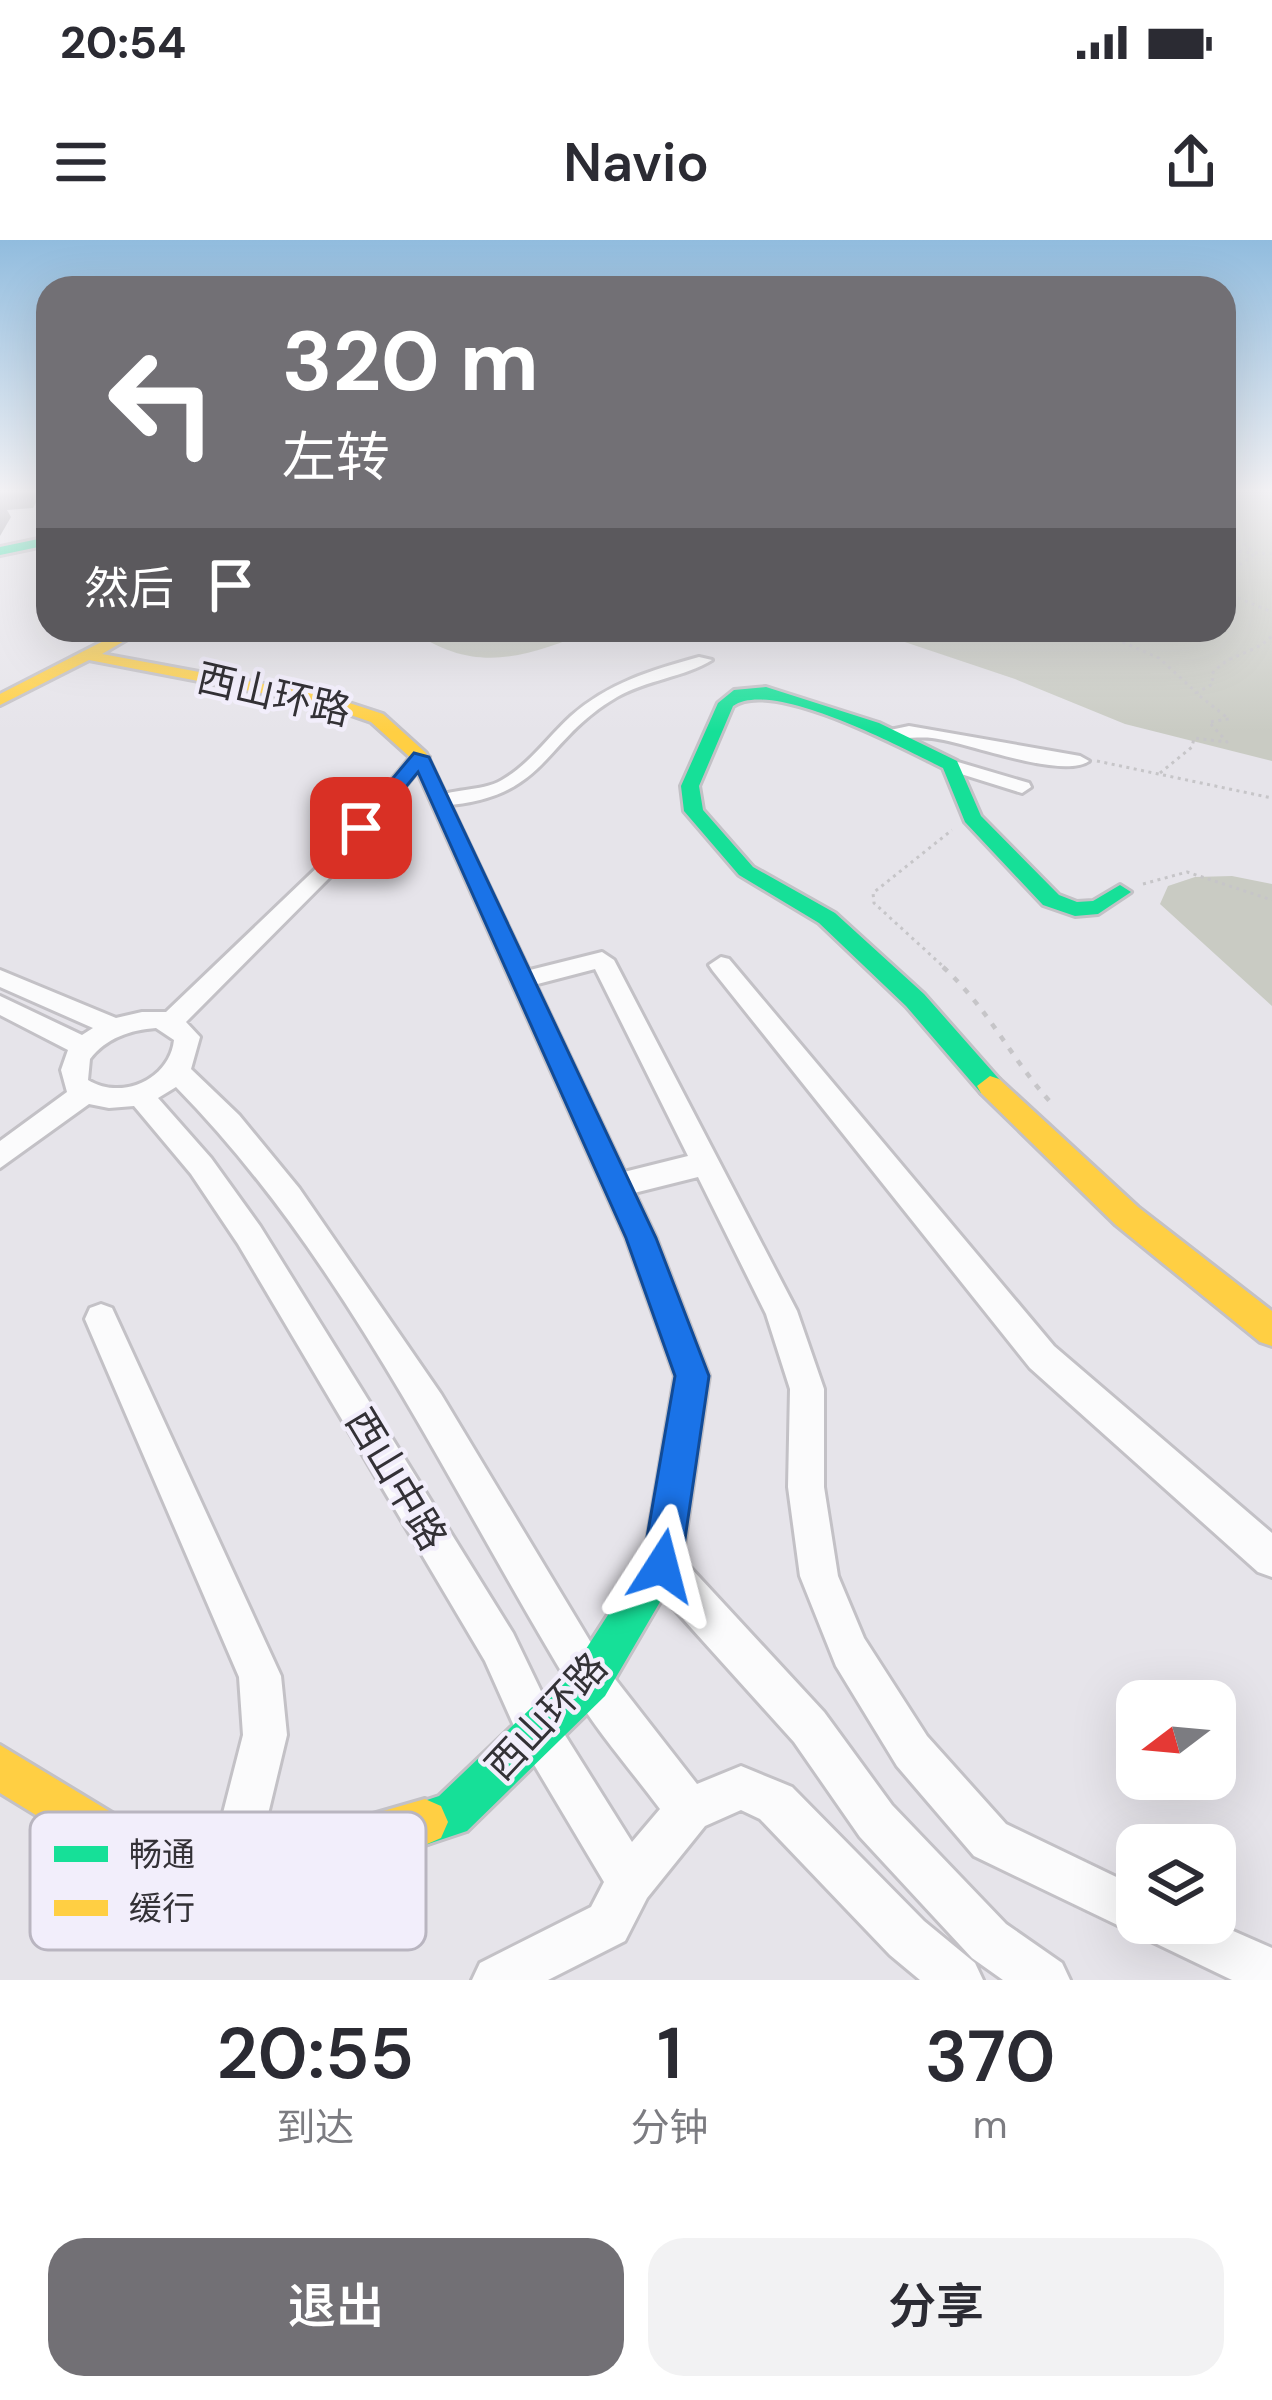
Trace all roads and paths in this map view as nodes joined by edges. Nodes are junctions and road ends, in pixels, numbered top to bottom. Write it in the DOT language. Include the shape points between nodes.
graph roads {
  1 [pos="1236,597"];
  2 [pos="1272,612"];
  3 [pos="1272,636"];
  4 [pos="95,642"];
  5 [pos="115,642"];
  6 [pos="1122,642"];
  7 [pos="90,656"];
  8 [pos="704,660"];
  9 [pos="0,691"];
  10 [pos="1196,693"];
  11 [pos="0,700"];
  12 [pos="885,733"];
  13 [pos="420,757"];
  14 [pos="1080,761"];
  15 [pos="951,765"];
  16 [pos="1160,773"];
  17 [pos="1022,787"];
  18 [pos="1272,798"];
  19 [pos="441,800"];
  20 [pos="972,818"];
  21 [pos="1120,892"];
  22 [pos="1272,899"];
  23 [pos="721,965"];
  24 [pos="0,978"];
  25 [pos="526,979"];
  26 [pos="0,1004"];
  27 [pos="171,1022"];
  28 [pos="114,1028"];
  29 [pos="85,1048"];
  30 [pos="177,1071"];
  31 [pos="84,1093"];
  32 [pos="139,1094"];
  33 [pos="1056,1108"];
  34 [pos="0,1157"];
  35 [pos="706,1163"];
  36 [pos="618,1185"];
  37 [pos="101,1319"];
  38 [pos="1272,1330"];
  39 [pos="1272,1558"];
  40 [pos="662,1566"];
  41 [pos="590,1681"];
  42 [pos="538,1731"];
  43 [pos="0,1767"];
  44 [pos="689,1810"];
  45 [pos="70,1812"];
  46 [pos="246,1812"];
  47 [pos="426,1822"];
  48 [pos="630,1881"];
  49 [pos="1116,1902"];
  50 [pos="1208,1944"];
  51 [pos="1272,1973"];
  52 [pos="497,1980"];
  53 [pos="958,1980"];
  54 [pos="1045,1980"];
  1 -- 2 [label="path"];
  3 -- 10 [label="path" via="1257,651 1223,660 1213,684"];
  4 -- 9 [label="street"];
  5 -- 7 [label="street"];
  6 -- 10 [label="path" via="1159,658"];
  7 -- 11 [label="street"];
  7 -- 13 [label="street, 西山环路" via="322,700 376,718"];
  8 -- 19 [label="street" via="643,677 598,703 505,792"];
  10 -- 16 [label="path" via="1229,719 1209,722 1227,742 1194,738"];
  12 -- 14 [label="street" via="910,729"];
  12 -- 15 [label="street"];
  12 -- 38 [label="street" via="766,692 740,693 726,703 690,786 694,812 746,871 827,918 915,1000 1013,1112 1127,1216"];
  13 -- 19 [label="street, 西山环路"];
  13 -- 27 [label="street" via="332,864"];
  14 -- 16 [label="path"];
  15 -- 17 [label="street"];
  15 -- 20 [label="street"];
  16 -- 18 [label="path"];
  19 -- 25 [label="street, 西山环路"];
  20 -- 21 [label="street" via="1051,900 1098,907"];
  20 -- 33 [label="path" via="912,858 873,893 874,903 982,1003 1025,1075"];
  21 -- 22 [label="path" via="1187,872"];
  23 -- 39 [label="street" via="1042,1358"];
  24 -- 28 [label="street"];
  25 -- 35 [label="street" via="602,960"];
  25 -- 36 [label="street, 西山环路"];
  26 -- 29 [label="street"];
  27 -- 28 [label="street"];
  27 -- 30 [label="street" via="187,1037"];
  28 -- 29 [label="street"];
  29 -- 31 [label="street" via="72,1076"];
  30 -- 32 [label="street"];
  30 -- 41 [label="street, 西山中路" via="289,1197 429,1406"];
  31 -- 32 [label="street" via="113,1100"];
  31 -- 34 [label="street"];
  32 -- 42 [label="street, 西山中路" via="249,1234 499,1647"];
  35 -- 36 [label="street"];
  35 -- 49 [label="street" via="781,1311 807,1389 806,1487 819,1576 850,1652 913,1750 990,1840"];
  36 -- 40 [label="street, 西山环路" via="692,1376"];
  37 -- 46 [label="street" via="260,1676 265,1735"];
  40 -- 41 [label="street, 西山环路"];
  40 -- 54 [label="street" via="809,1727 876,1821 989,1941"];
  41 -- 42 [label="street, 西山环路"];
  41 -- 44 [label="street, 西山中路"];
  42 -- 47 [label="street, 西山环路" via="451,1815"];
  42 -- 48 [label="street, 西山中路"];
  43 -- 45 [label="street, 西山环路"];
  44 -- 48 [label="street"];
  44 -- 53 [label="street" via="741,1788 776,1803"];
  48 -- 52 [label="street" via="608,1924"];
  50 -- 51 [label="street"];
}
